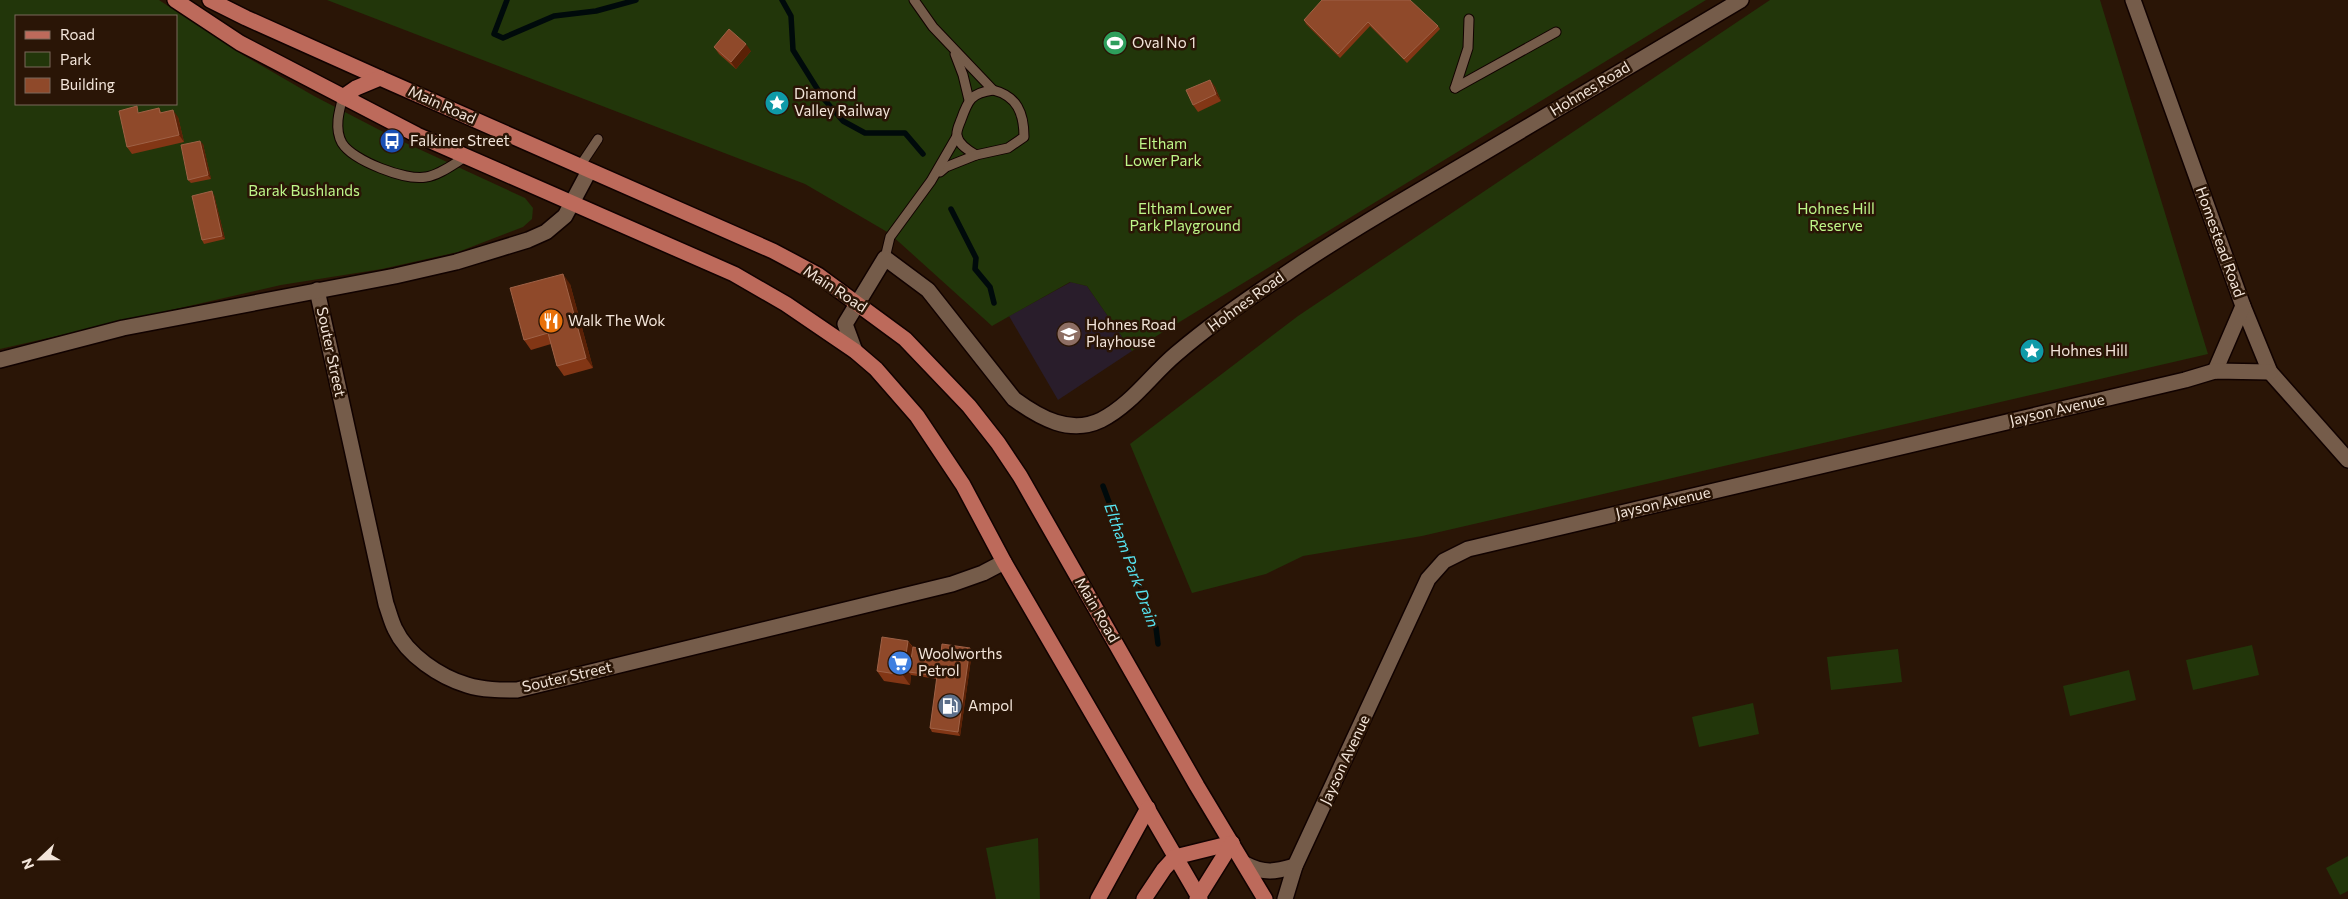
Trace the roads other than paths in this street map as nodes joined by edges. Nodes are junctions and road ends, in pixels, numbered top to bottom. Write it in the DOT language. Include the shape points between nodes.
graph roads {
  1 [pos="175,0"];
  2 [pos="210,0"];
  3 [pos="914,0"];
  4 [pos="1741,0"];
  5 [pos="2133,0"];
  6 [pos="1469,20"];
  7 [pos="1556,32"];
  8 [pos="953,49"];
  9 [pos="380,78"];
  10 [pos="992,90"];
  11 [pos="343,98"];
  12 [pos="968,100"];
  13 [pos="957,136"];
  14 [pos="598,139"];
  15 [pos="976,155"];
  16 [pos="467,156"];
  17 [pos="584,168"];
  18 [pos="931,181"];
  19 [pos="574,202"];
  20 [pos="885,258"];
  21 [pos="318,290"];
  22 [pos="858,302"];
  23 [pos="2243,306"];
  24 [pos="855,351"];
  25 [pos="0,360"];
  26 [pos="2215,371"];
  27 [pos="2270,372"];
  28 [pos="2348,460"];
  29 [pos="1004,562"];
  30 [pos="1148,808"];
  31 [pos="1232,843"];
  32 [pos="1175,857"];
  33 [pos="1245,864"];
  34 [pos="1295,866"];
  35 [pos="1199,898"];
  36 [pos="1098,899"];
  37 [pos="1144,899"];
  38 [pos="1265,899"];
  39 [pos="1285,899"];
  1 -- 11 [label="main road" via="240,43"];
  2 -- 9 [label="main road, Main Road"];
  3 -- 8 [label="lane"];
  4 -- 20 [label="street, Hohnes Road" via="1333,242 1246,300 1176,354 1121,408 1086,425 1051,422 1014,398 928,290"];
  5 -- 23 [label="street, Homestead Road"];
  6 -- 7 [label="lane" via="1468,48 1455,88"];
  8 -- 10 [label="lane"];
  8 -- 12 [label="lane"];
  9 -- 11 [label="main road" via="356,88"];
  9 -- 17 [label="main road, Main Road"];
  10 -- 12 [label="lane"];
  10 -- 15 [label="lane" via="1013,99 1024,120 1024,137 1008,148"];
  11 -- 16 [label="main road"];
  11 -- 16 [label="lane" via="339,133 342,143 360,158 416,178 438,173"];
  12 -- 13 [label="lane"];
  13 -- 15 [label="lane" via="965,149"];
  13 -- 18 [label="lane"];
  14 -- 17 [label="lane"];
  15 -- 18 [label="lane" via="946,167"];
  16 -- 19 [label="main road"];
  17 -- 19 [label="street"];
  17 -- 22 [label="main road, Main Road" via="773,252 818,275"];
  18 -- 20 [label="lane" via="890,237"];
  19 -- 21 [label="street" via="558,223 528,240 456,262"];
  19 -- 24 [label="main road" via="734,274 786,304"];
  20 -- 22 [label="street"];
  21 -- 25 [label="street" via="123,328"];
  21 -- 29 [label="street, Souter Street" via="386,604 396,631 414,654 439,672 466,685 491,690 517,690 952,584"];
  22 -- 24 [label="street" via="845,324"];
  22 -- 31 [label="main road, Main Road" via="938,372 998,443"];
  23 -- 26 [label="street"];
  23 -- 27 [label="street, Homestead Road"];
  24 -- 29 [label="main road" via="896,390 936,443 963,485"];
  26 -- 27 [label="street, Jayson Avenue"];
  26 -- 34 [label="street, Jayson Avenue" via="1468,549 1444,561 1428,579"];
  27 -- 28 [label="street, Homestead Road"];
  29 -- 30 [label="main road"];
  30 -- 32 [label="main road"];
  30 -- 36 [label="main road"];
  31 -- 32 [label="main road"];
  31 -- 33 [label="main road, Main Road"];
  31 -- 35 [label="main road"];
  32 -- 35 [label="main road"];
  32 -- 37 [label="main road"];
  33 -- 34 [label="street" via="1259,871 1274,872"];
  33 -- 38 [label="main road, Main Road"];
  34 -- 39 [label="street, Jayson Avenue"];
}
